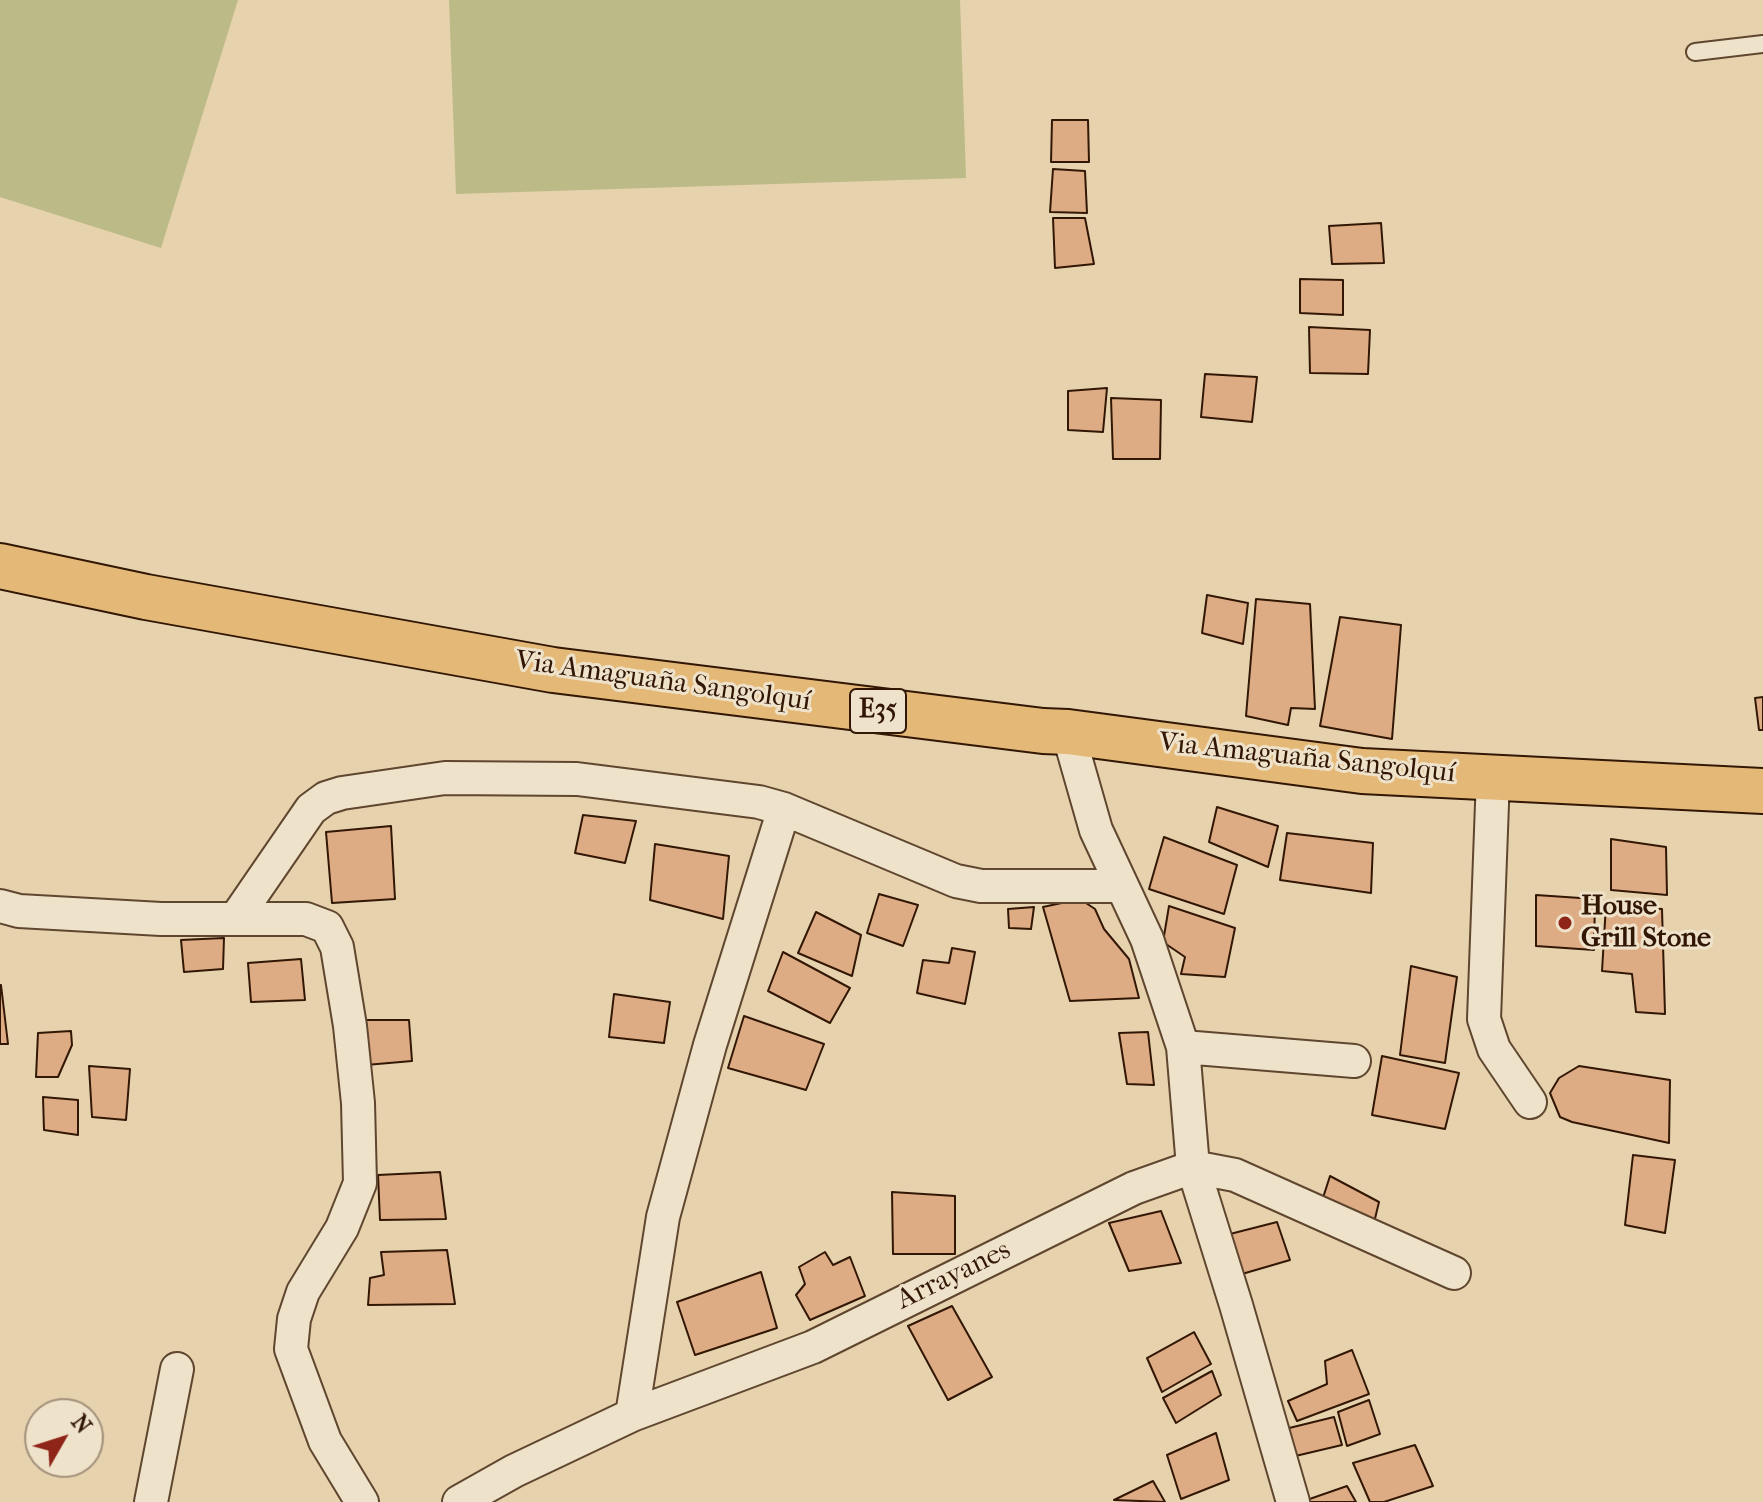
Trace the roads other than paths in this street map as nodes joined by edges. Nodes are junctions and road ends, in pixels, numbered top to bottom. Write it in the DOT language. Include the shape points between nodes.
graph roads {
  1 [pos="1763,44"];
  2 [pos="1695,52"];
  3 [pos="0,566"];
  4 [pos="1068,732"];
  5 [pos="1493,777"];
  6 [pos="1763,791"];
  7 [pos="784,809"];
  8 [pos="1120,886"];
  9 [pos="0,906"];
  10 [pos="236,918"];
  11 [pos="1183,1047"];
  12 [pos="1354,1061"];
  13 [pos="1530,1102"];
  14 [pos="1193,1167"];
  15 [pos="1454,1273"];
  16 [pos="177,1369"];
  17 [pos="632,1415"];
  18 [pos="151,1502"];
  19 [pos="362,1502"];
  20 [pos="459,1502"];
  21 [pos="1293,1502"];
  1 -- 2 [label="lane"];
  3 -- 4 [label="highway, Via Amaguaña Sangolquí / E35" via="553,670"];
  4 -- 5 [label="highway, Via Amaguaña Sangolquí / E35" via="1362,771"];
  4 -- 8 [label="street" via="1096,830"];
  5 -- 6 [label="highway, Via Amaguaña Sangolquí / E35"];
  5 -- 13 [label="street" via="1484,1019 1494,1049"];
  7 -- 8 [label="street" via="956,881 981,886"];
  7 -- 10 [label="street" via="577,779 445,778 342,793 311,809"];
  7 -- 17 [label="street" via="663,1217"];
  8 -- 11 [label="street" via="1147,939"];
  9 -- 10 [label="street" via="145,919"];
  10 -- 19 [label="street" via="306,919 327,927 337,947 358,1103 360,1183 342,1228 303,1292 291,1349 325,1441"];
  11 -- 12 [label="street"];
  11 -- 14 [label="street"];
  14 -- 15 [label="street" via="1235,1175"];
  14 -- 17 [label="street, Arrayanes" via="1134,1188 813,1347"];
  14 -- 21 [label="street"];
  16 -- 18 [label="street"];
  17 -- 20 [label="street, Arrayanes"];
}
